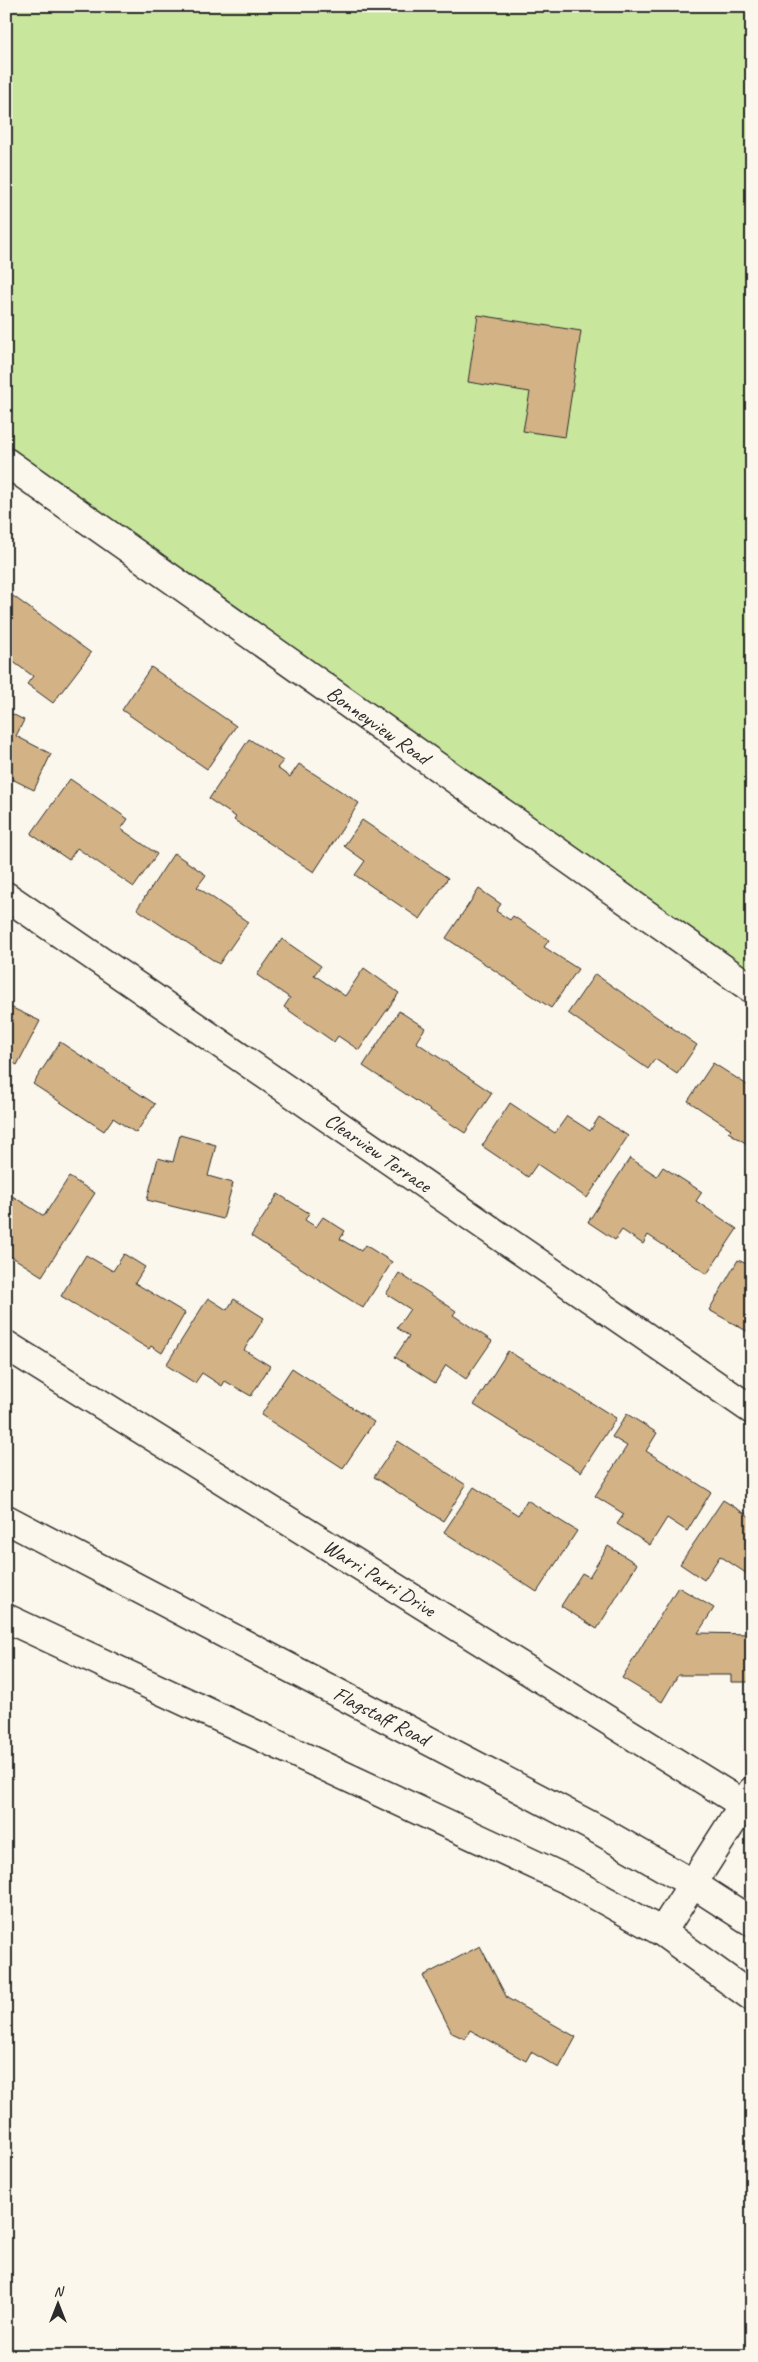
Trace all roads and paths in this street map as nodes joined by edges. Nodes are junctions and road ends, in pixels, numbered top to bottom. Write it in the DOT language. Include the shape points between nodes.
graph roads {
  1 [pos="6,462"];
  2 [pos="6,896"];
  3 [pos="752,989"];
  4 [pos="6,1345"];
  5 [pos="752,1410"];
  6 [pos="6,1519"];
  7 [pos="6,1618"];
  8 [pos="749,1802"];
  9 [pos="693,1884"];
  10 [pos="752,1922"];
  11 [pos="662,1932"];
  12 [pos="752,1996"];
  1 -- 3 [label="street, Bonneyview Road"];
  2 -- 5 [label="street, Clearview Terrace"];
  4 -- 8 [label="street, Warri Parri Drive"];
  6 -- 9 [label="street, Flagstaff Road" via="597,1829"];
  7 -- 11 [label="street" via="570,1881"];
  8 -- 9 [label="street"];
  9 -- 10 [label="street, Flagstaff Road"];
  9 -- 11 [label="street"];
  11 -- 12 [label="street"];
}
